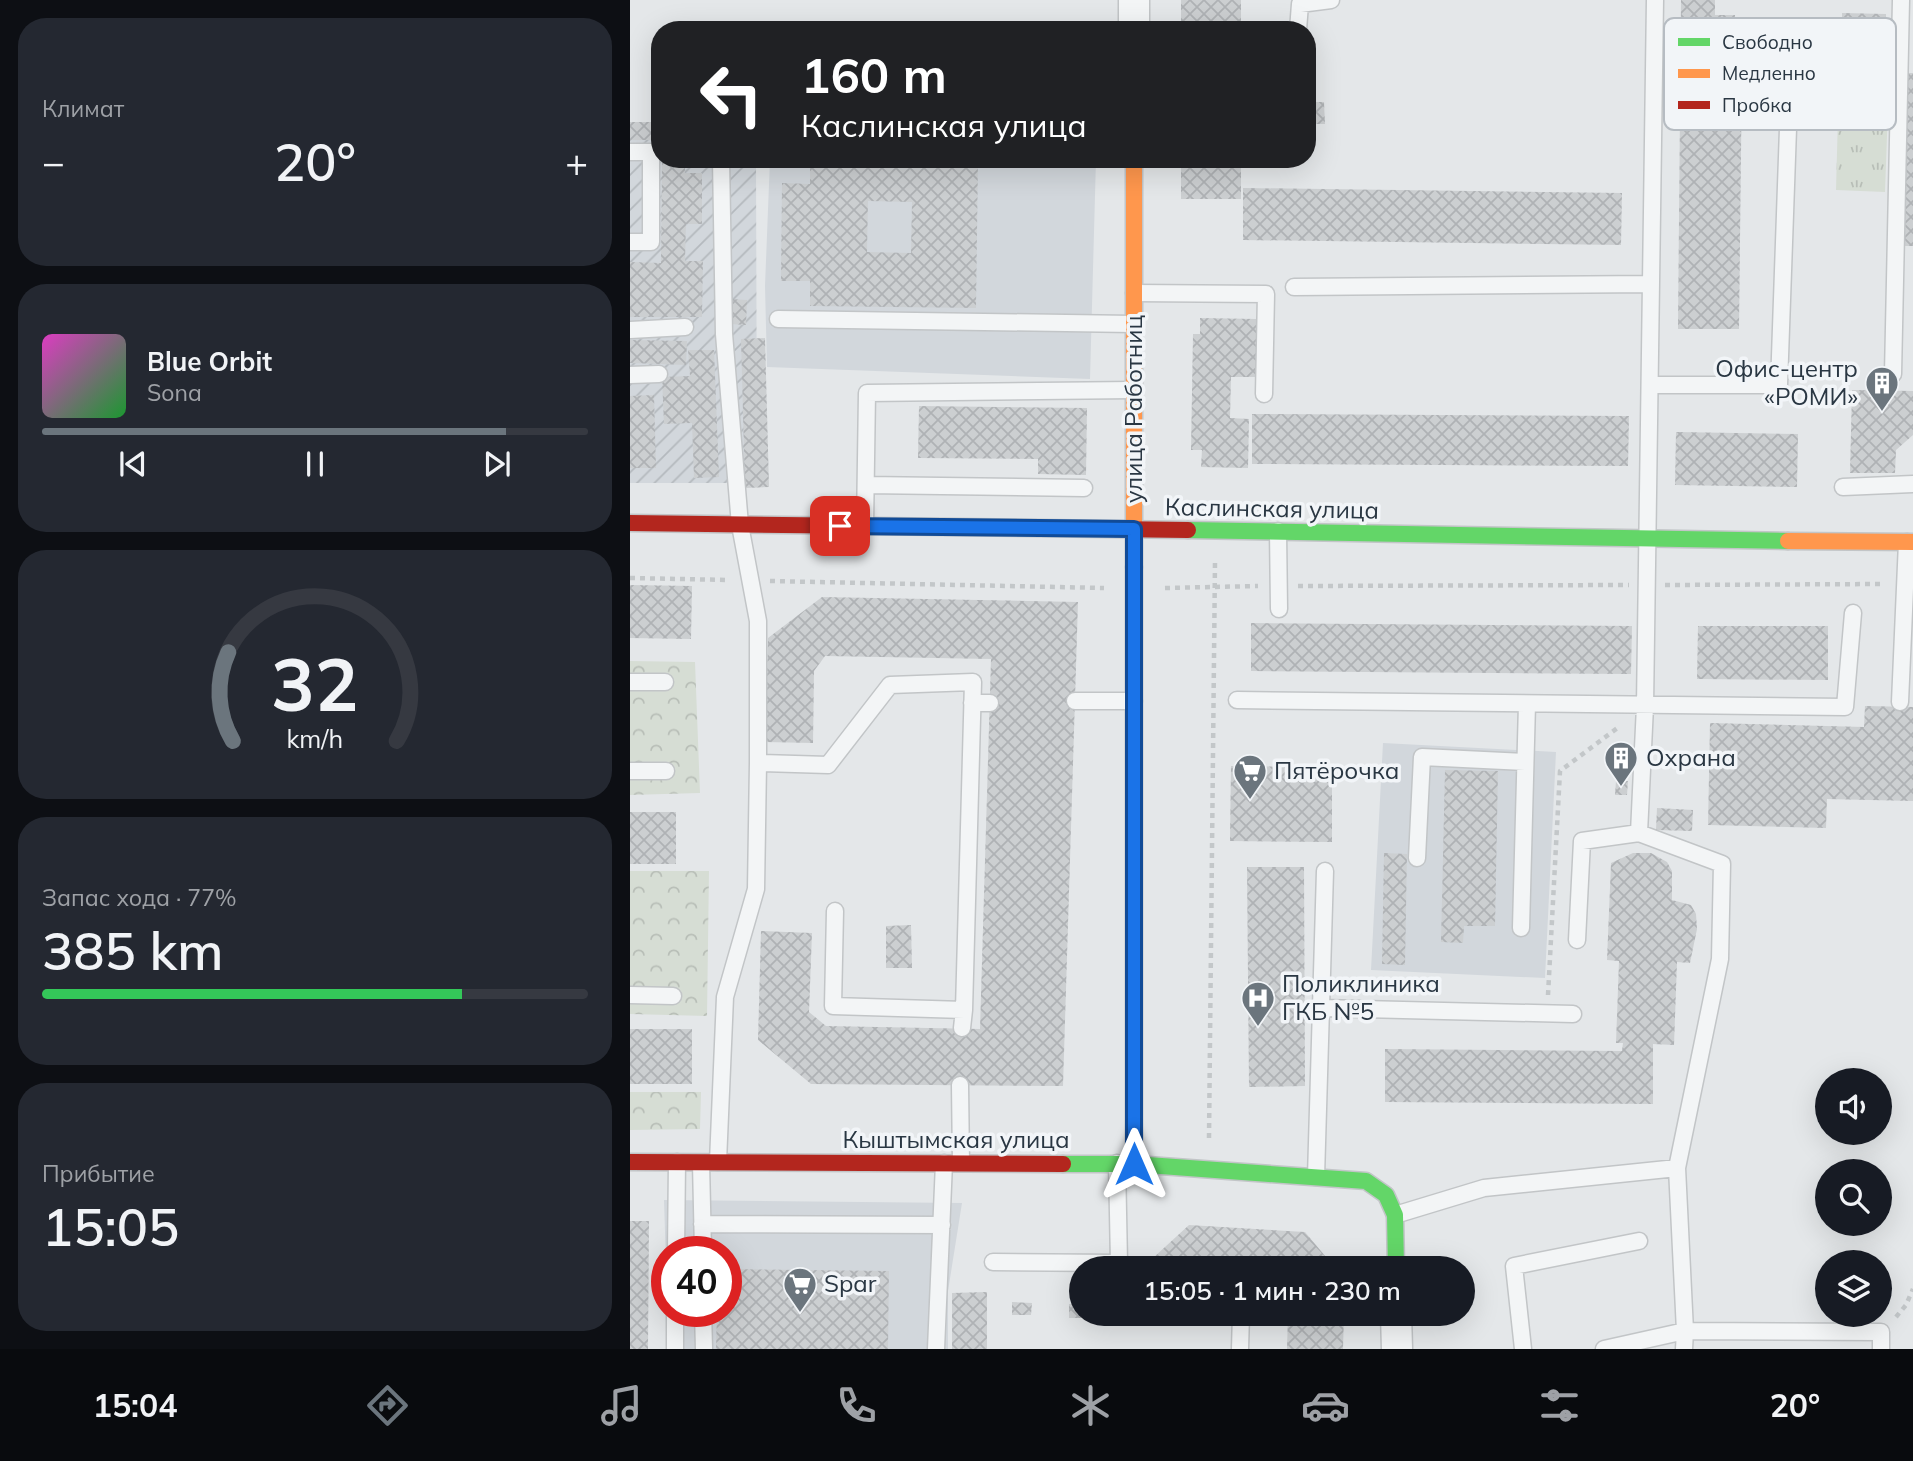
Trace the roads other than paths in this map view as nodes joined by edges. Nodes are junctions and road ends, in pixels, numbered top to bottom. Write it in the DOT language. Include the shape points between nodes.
graph roads {
  1 [pos="1133,0"];
  2 [pos="1331,0"];
  3 [pos="1655,0"];
  4 [pos="1901,0"];
  5 [pos="1133,21"];
  6 [pos="1299,21"];
  7 [pos="1788,130"];
  8 [pos="630,152"];
  9 [pos="721,168"];
  10 [pos="1133,168"];
  11 [pos="630,242"];
  12 [pos="1651,284"];
  13 [pos="1294,287"];
  14 [pos="1133,293"];
  15 [pos="778,319"];
  16 [pos="1133,324"];
  17 [pos="685,327"];
  18 [pos="630,330"];
  19 [pos="659,374"];
  20 [pos="1893,374"];
  21 [pos="630,375"];
  22 [pos="1651,385"];
  23 [pos="1134,390"];
  24 [pos="1264,394"];
  25 [pos="1913,484"];
  26 [pos="866,485"];
  27 [pos="1843,487"];
  28 [pos="1084,488"];
  29 [pos="630,523"];
  30 [pos="740,525"];
  31 [pos="865,526"];
  32 [pos="1134,529"];
  33 [pos="1278,531"];
  34 [pos="1647,539"];
  35 [pos="1910,542"];
  36 [pos="1279,609"];
  37 [pos="1853,613"];
  38 [pos="630,682"];
  39 [pos="665,682"];
  40 [pos="1076,701"];
  41 [pos="1134,701"];
  42 [pos="1237,701"];
  43 [pos="990,702"];
  44 [pos="1900,702"];
  45 [pos="972,703"];
  46 [pos="1527,704"];
  47 [pos="1645,706"];
  48 [pos="1525,762"];
  49 [pos="758,763"];
  50 [pos="630,771"];
  51 [pos="666,771"];
  52 [pos="1639,833"];
  53 [pos="1417,858"];
  54 [pos="1325,871"];
  55 [pos="835,911"];
  56 [pos="1521,928"];
  57 [pos="1577,940"];
  58 [pos="630,995"];
  59 [pos="673,996"];
  60 [pos="1321,1008"];
  61 [pos="964,1010"];
  62 [pos="1573,1014"];
  63 [pos="962,1028"];
  64 [pos="960,1085"];
  65 [pos="630,1162"];
  66 [pos="677,1162"];
  67 [pos="710,1162"];
  68 [pos="944,1163"];
  69 [pos="961,1163"];
  70 [pos="1117,1163"];
  71 [pos="1134,1164"];
  72 [pos="1677,1168"];
  73 [pos="1317,1178"];
  74 [pos="1395,1216"];
  75 [pos="702,1224"];
  76 [pos="942,1224"];
  77 [pos="676,1236"];
  78 [pos="702,1236"];
  79 [pos="1639,1241"];
  80 [pos="1396,1256"];
  81 [pos="993,1262"];
  82 [pos="1241,1326"];
  83 [pos="1396,1326"];
  84 [pos="676,1327"];
  85 [pos="703,1327"];
  86 [pos="1685,1331"];
  87 [pos="675,1349"];
  88 [pos="704,1349"];
  89 [pos="936,1349"];
  90 [pos="1240,1349"];
  91 [pos="1397,1349"];
  92 [pos="1523,1349"];
  93 [pos="1604,1349"];
  94 [pos="1684,1349"];
  95 [pos="1881,1349"];
  1 -- 5 [label="street"];
  2 -- 6 [label="lane" via="1300,4"];
  3 -- 12 [label="lane"];
  4 -- 20 [label="lane"];
  7 -- 22 [label="lane" via="1779,385"];
  8 -- 11 [label="lane" via="651,152 651,242"];
  9 -- 30 [label="lane" via="724,334"];
  10 -- 14 [label="street, улица Работниц"];
  12 -- 13 [label="lane"];
  12 -- 22 [label="lane"];
  14 -- 16 [label="street, улица Работниц"];
  14 -- 24 [label="lane" via="1266,294"];
  15 -- 16 [label="lane"];
  16 -- 23 [label="street, улица Работниц"];
  17 -- 18 [label="lane"];
  19 -- 21 [label="lane"];
  22 -- 34 [label="lane"];
  23 -- 26 [label="lane" via="867,393"];
  23 -- 32 [label="street, улица Работниц"];
  25 -- 27 [label="lane"];
  26 -- 28 [label="lane"];
  26 -- 31 [label="lane"];
  29 -- 30 [label="street, Каслинская улица"];
  30 -- 31 [label="street, Каслинская улица"];
  30 -- 49 [label="lane" via="758,621"];
  31 -- 32 [label="street, Каслинская улица"];
  32 -- 33 [label="street, Каслинская улица"];
  32 -- 41 [label="street, улица Работниц"];
  33 -- 34 [label="street, Каслинская улица"];
  33 -- 36 [label="lane"];
  34 -- 35 [label="street, Каслинская улица"];
  34 -- 47 [label="lane"];
  35 -- 44 [label="lane"];
  37 -- 47 [label="lane" via="1845,707"];
  38 -- 39 [label="lane"];
  40 -- 41 [label="lane"];
  41 -- 71 [label="street, улица Работниц"];
  42 -- 46 [label="lane"];
  43 -- 45 [label="lane"];
  45 -- 49 [label="lane" via="973,682 890,685 828,765"];
  45 -- 61 [label="lane"];
  46 -- 47 [label="lane"];
  46 -- 48 [label="lane"];
  47 -- 52 [label="lane"];
  48 -- 53 [label="lane" via="1422,757"];
  48 -- 56 [label="lane"];
  49 -- 67 [label="lane" via="756,889 725,997"];
  50 -- 51 [label="lane"];
  52 -- 57 [label="lane" via="1582,841"];
  52 -- 72 [label="lane" via="1722,864 1720,959"];
  54 -- 60 [label="lane"];
  55 -- 61 [label="lane" via="833,1006"];
  58 -- 59 [label="lane"];
  60 -- 62 [label="lane"];
  60 -- 73 [label="lane"];
  61 -- 63 [label="lane"];
  64 -- 69 [label="lane"];
  65 -- 66 [label="street, Кыштымская улица"];
  66 -- 67 [label="street, Кыштымская улица"];
  66 -- 77 [label="lane"];
  67 -- 68 [label="street, Кыштымская улица"];
  67 -- 75 [label="lane"];
  68 -- 69 [label="street, Кыштымская улица"];
  68 -- 76 [label="lane"];
  69 -- 70 [label="street, Кыштымская улица"];
  70 -- 71 [label="street, Кыштымская улица"];
  70 -- 81 [label="lane" via="1119,1263"];
  71 -- 73 [label="street, Кыштымская улица"];
  72 -- 74 [label="lane" via="1484,1188"];
  72 -- 86 [label="lane"];
  73 -- 74 [label="street, Кыштымская улица" via="1366,1181 1386,1195"];
  74 -- 80 [label="street"];
  75 -- 76 [label="lane"];
  75 -- 78 [label="lane"];
  76 -- 89 [label="lane"];
  79 -- 92 [label="lane" via="1514,1266"];
  82 -- 90 [label="lane"];
  83 -- 91 [label="street"];
  84 -- 87 [label="lane"];
  85 -- 88 [label="lane"];
  86 -- 93 [label="lane"];
  86 -- 94 [label="lane"];
  86 -- 95 [label="lane" via="1881,1332"];
}
